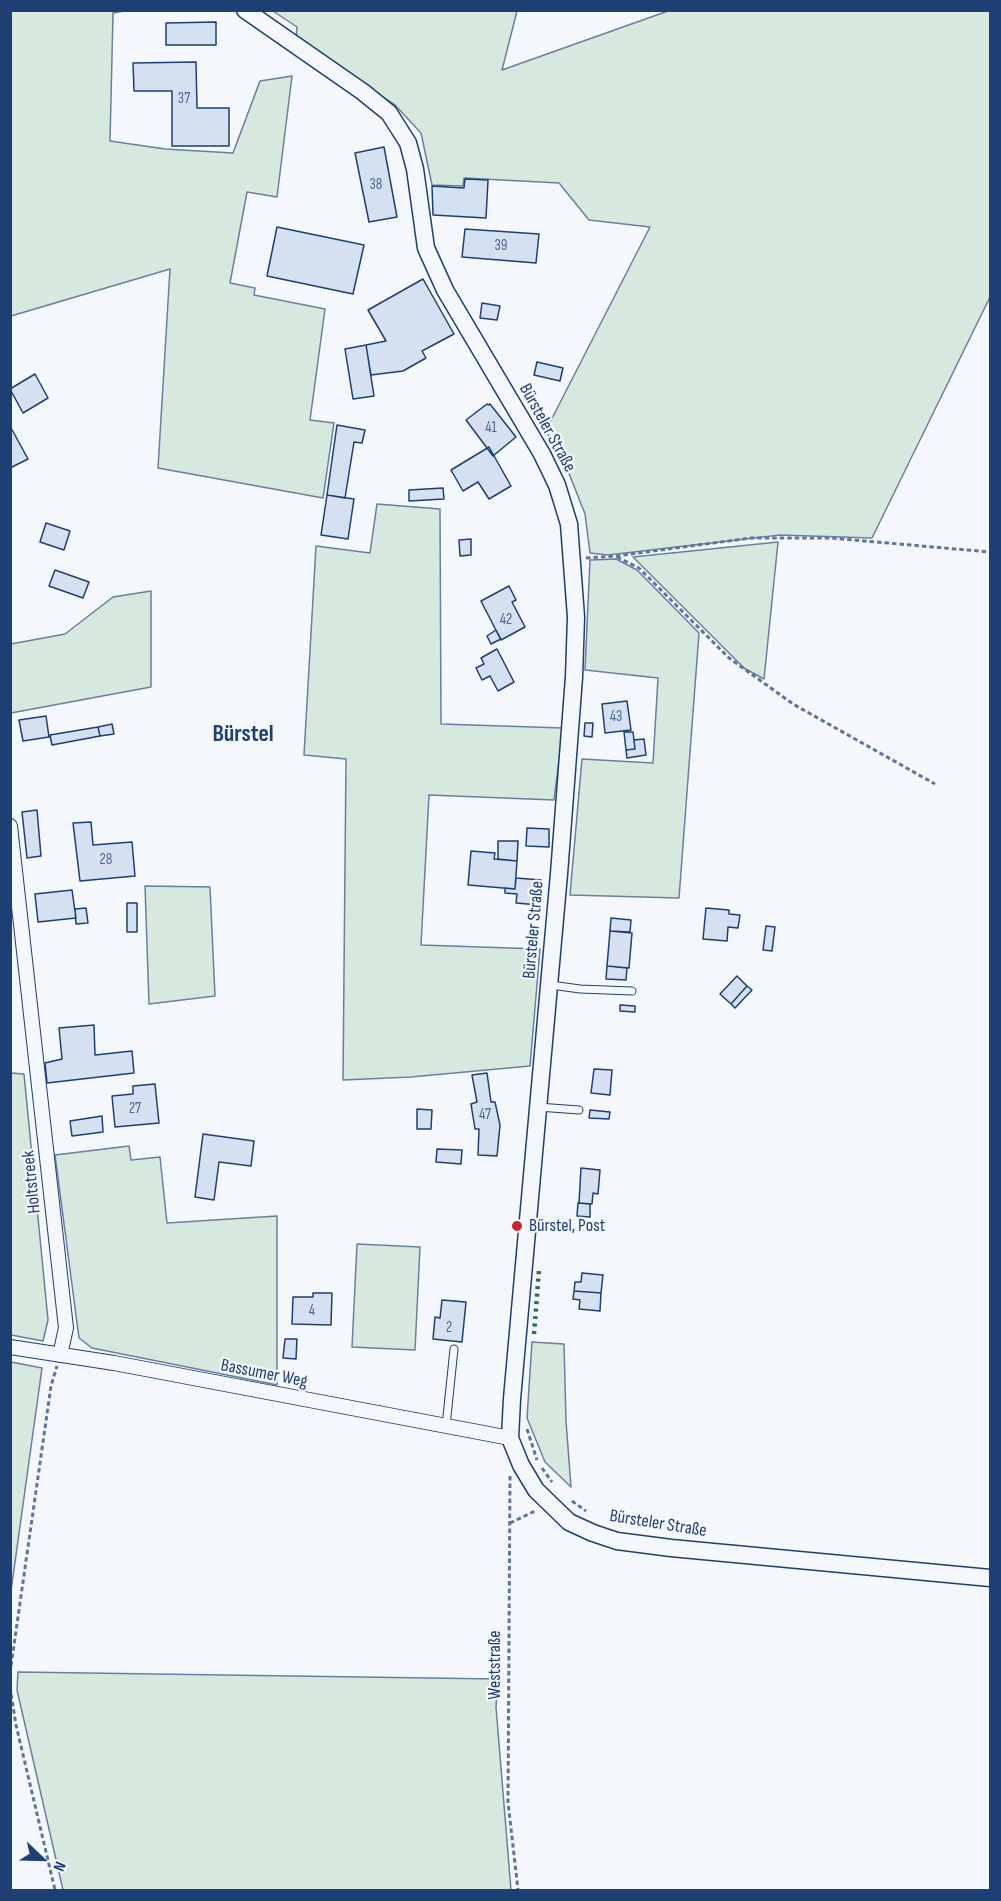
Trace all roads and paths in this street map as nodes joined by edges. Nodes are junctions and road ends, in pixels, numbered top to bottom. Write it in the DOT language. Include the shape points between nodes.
graph roads {
  1 [pos="244,10"];
  2 [pos="990,552"];
  3 [pos="581,555"];
  4 [pos="616,556"];
  5 [pos="587,569"];
  6 [pos="935,784"];
  7 [pos="10,826"];
  8 [pos="548,984"];
  9 [pos="632,991"];
  10 [pos="538,1107"];
  11 [pos="579,1110"];
  12 [pos="10,1347"];
  13 [pos="454,1349"];
  14 [pos="60,1355"];
  15 [pos="446,1426"];
  16 [pos="510,1438"];
  17 [pos="529,1438"];
  18 [pos="510,1472"];
  19 [pos="553,1496"];
  20 [pos="564,1496"];
  21 [pos="588,1513"];
  22 [pos="510,1523"];
  23 [pos="990,1578"];
  24 [pos="10,1673"];
  25 [pos="10,1687"];
  26 [pos="55,1890"];
  27 [pos="518,1890"];
  1 -- 3 [label="street, Bürsteler Straße" via="363,92 388,113 408,143 426,248 445,290 542,454"];
  2 -- 4 [label="path" via="831,538 752,538"];
  3 -- 4 [label="path"];
  3 -- 5 [label="path"];
  3 -- 8 [label="street, Bürsteler Straße"];
  4 -- 6 [label="path" via="639,568 729,658 793,704"];
  7 -- 14 [label="street, Holtstreek" via="66,1328"];
  8 -- 9 [label="lane"];
  8 -- 10 [label="street, Bürsteler Straße"];
  10 -- 11 [label="lane"];
  10 -- 16 [label="street, Bürsteler Straße"];
  12 -- 14 [label="street, Bassumer Weg"];
  13 -- 15 [label="lane"];
  14 -- 15 [label="street, Bassumer Weg"];
  14 -- 24 [label="path" via="51,1386"];
  15 -- 16 [label="street, Bassumer Weg"];
  16 -- 19 [label="street, Bürsteler Straße" via="536,1490"];
  17 -- 19 [label="path"];
  18 -- 22 [label="path, Weststraße"];
  19 -- 22 [label="path" via="537,1511"];
  19 -- 23 [label="street, Bürsteler Straße" via="569,1522 617,1541"];
  20 -- 21 [label="path"];
  22 -- 27 [label="path, Weststraße" via="508,1803"];
  25 -- 26 [label="path"];
}
